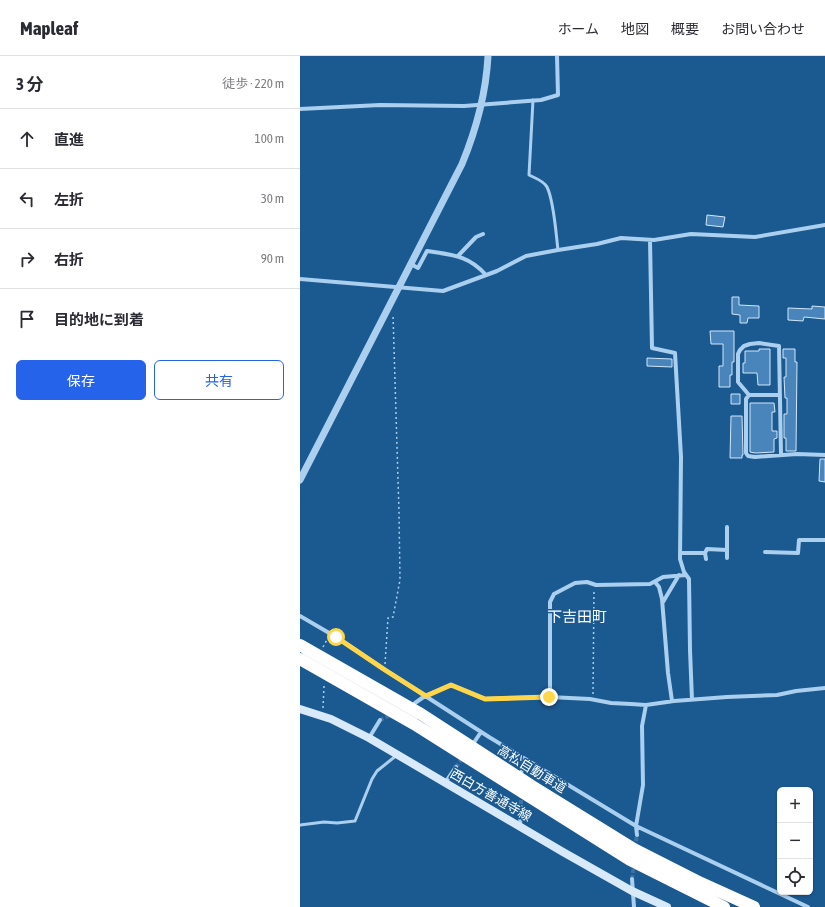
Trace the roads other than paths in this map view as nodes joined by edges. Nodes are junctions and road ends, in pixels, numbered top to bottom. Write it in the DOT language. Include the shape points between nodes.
graph roads {
  1 [pos="488,56"];
  2 [pos="557,56"];
  3 [pos="533,100"];
  4 [pos="481,104"];
  5 [pos="300,109"];
  6 [pos="825,226"];
  7 [pos="483,234"];
  8 [pos="650,240"];
  9 [pos="558,250"];
  10 [pos="458,256"];
  11 [pos="411,264"];
  12 [pos="486,275"];
  13 [pos="300,279"];
  14 [pos="399,287"];
  15 [pos="749,395"];
  16 [pos="780,395"];
  17 [pos="781,454"];
  18 [pos="825,455"];
  19 [pos="300,478"];
  20 [pos="727,527"];
  21 [pos="825,540"];
  22 [pos="727,550"];
  23 [pos="765,552"];
  24 [pos="680,553"];
  25 [pos="705,553"];
  26 [pos="727,558"];
  27 [pos="706,559"];
  28 [pos="679,575"];
  29 [pos="686,575"];
  30 [pos="654,582"];
  31 [pos="662,603"];
  32 [pos="300,616"];
  33 [pos="300,645"];
  34 [pos="300,659"];
  35 [pos="825,688"];
  36 [pos="426,696"];
  37 [pos="550,697"];
  38 [pos="692,700"];
  39 [pos="672,701"];
  40 [pos="415,703"];
  41 [pos="646,705"];
  42 [pos="300,709"];
  43 [pos="380,720"];
  44 [pos="482,732"];
  45 [pos="369,738"];
  46 [pos="473,744"];
  47 [pos="398,755"];
  48 [pos="525,759"];
  49 [pos="456,767"];
  50 [pos="521,773"];
  51 [pos="445,783"];
  52 [pos="521,807"];
  53 [pos="300,825"];
  54 [pos="520,826"];
  55 [pos="636,826"];
  56 [pos="637,835"];
  57 [pos="632,879"];
  58 [pos="632,891"];
  59 [pos="634,907"];
  60 [pos="667,907"];
  61 [pos="724,907"];
  62 [pos="754,907"];
  63 [pos="808,907"];
  1 -- 4 [label="street"];
  2 -- 3 [label="street" via="558,95"];
  3 -- 4 [label="street"];
  3 -- 9 [label="lane" via="529,175 547,186"];
  4 -- 5 [label="street"];
  4 -- 11 [label="street" via="462,164"];
  6 -- 8 [label="street" via="755,237 690,234"];
  7 -- 10 [label="street" via="476,237"];
  8 -- 9 [label="street" via="622,238"];
  8 -- 24 [label="street" via="652,348 675,353 681,457"];
  9 -- 12 [label="street" via="526,256"];
  10 -- 11 [label="street" via="427,251 418,268"];
  10 -- 12 [label="street" via="470,261"];
  11 -- 14 [label="street"];
  12 -- 14 [label="street" via="442,291"];
  13 -- 14 [label="street"];
  14 -- 19 [label="street"];
  15 -- 16 [label="street"];
  15 -- 16 [label="street" via="738,382 738,354 744,346 759,343 779,346"];
  15 -- 17 [label="street" via="746,399 746,453 755,457"];
  16 -- 17 [label="street"];
  17 -- 18 [label="street"];
  20 -- 22 [label="street"];
  21 -- 23 [label="street" via="799,540 798,553"];
  22 -- 25 [label="street" via="707,549"];
  22 -- 26 [label="street"];
  24 -- 25 [label="street"];
  24 -- 29 [label="street" via="681,566"];
  25 -- 27 [label="street"];
  28 -- 29 [label="street"];
  28 -- 30 [label="street" via="663,577"];
  28 -- 31 [label="street"];
  29 -- 38 [label="street" via="689,579"];
  30 -- 31 [label="street" via="659,587"];
  30 -- 37 [label="street" via="594,585 587,582 575,583 551,598"];
  31 -- 39 [label="street"];
  32 -- 36 [label="street"];
  33 -- 62 [label="highway, 高松自動車道" via="421,714 634,849"];
  34 -- 61 [label="highway, 高松自動車道" via="414,724 630,860"];
  35 -- 38 [label="street" via="777,695"];
  36 -- 37 [label="street" via="451,685 485,699"];
  36 -- 40 [label="street"];
  36 -- 44 [label="street"];
  37 -- 41 [label="street"];
  38 -- 39 [label="street"];
  39 -- 41 [label="street"];
  41 -- 55 [label="street" via="642,726 642,785"];
  42 -- 45 [label="main road, 西白方善通寺線" via="323,716"];
  43 -- 45 [label="street"];
  44 -- 46 [label="street"];
  44 -- 48 [label="street"];
  45 -- 47 [label="main road, 西白方善通寺線"];
  47 -- 51 [label="main road, 西白方善通寺線"];
  47 -- 53 [label="lane" via="377,771 354,821"];
  48 -- 50 [label="street"];
  48 -- 55 [label="street"];
  49 -- 51 [label="street"];
  51 -- 54 [label="main road, 西白方善通寺線"];
  52 -- 54 [label="street"];
  54 -- 58 [label="main road, 西白方善通寺線"];
  55 -- 56 [label="street"];
  55 -- 63 [label="street"];
  57 -- 58 [label="street"];
  58 -- 59 [label="street"];
  58 -- 60 [label="main road, 西白方善通寺線"];
}
